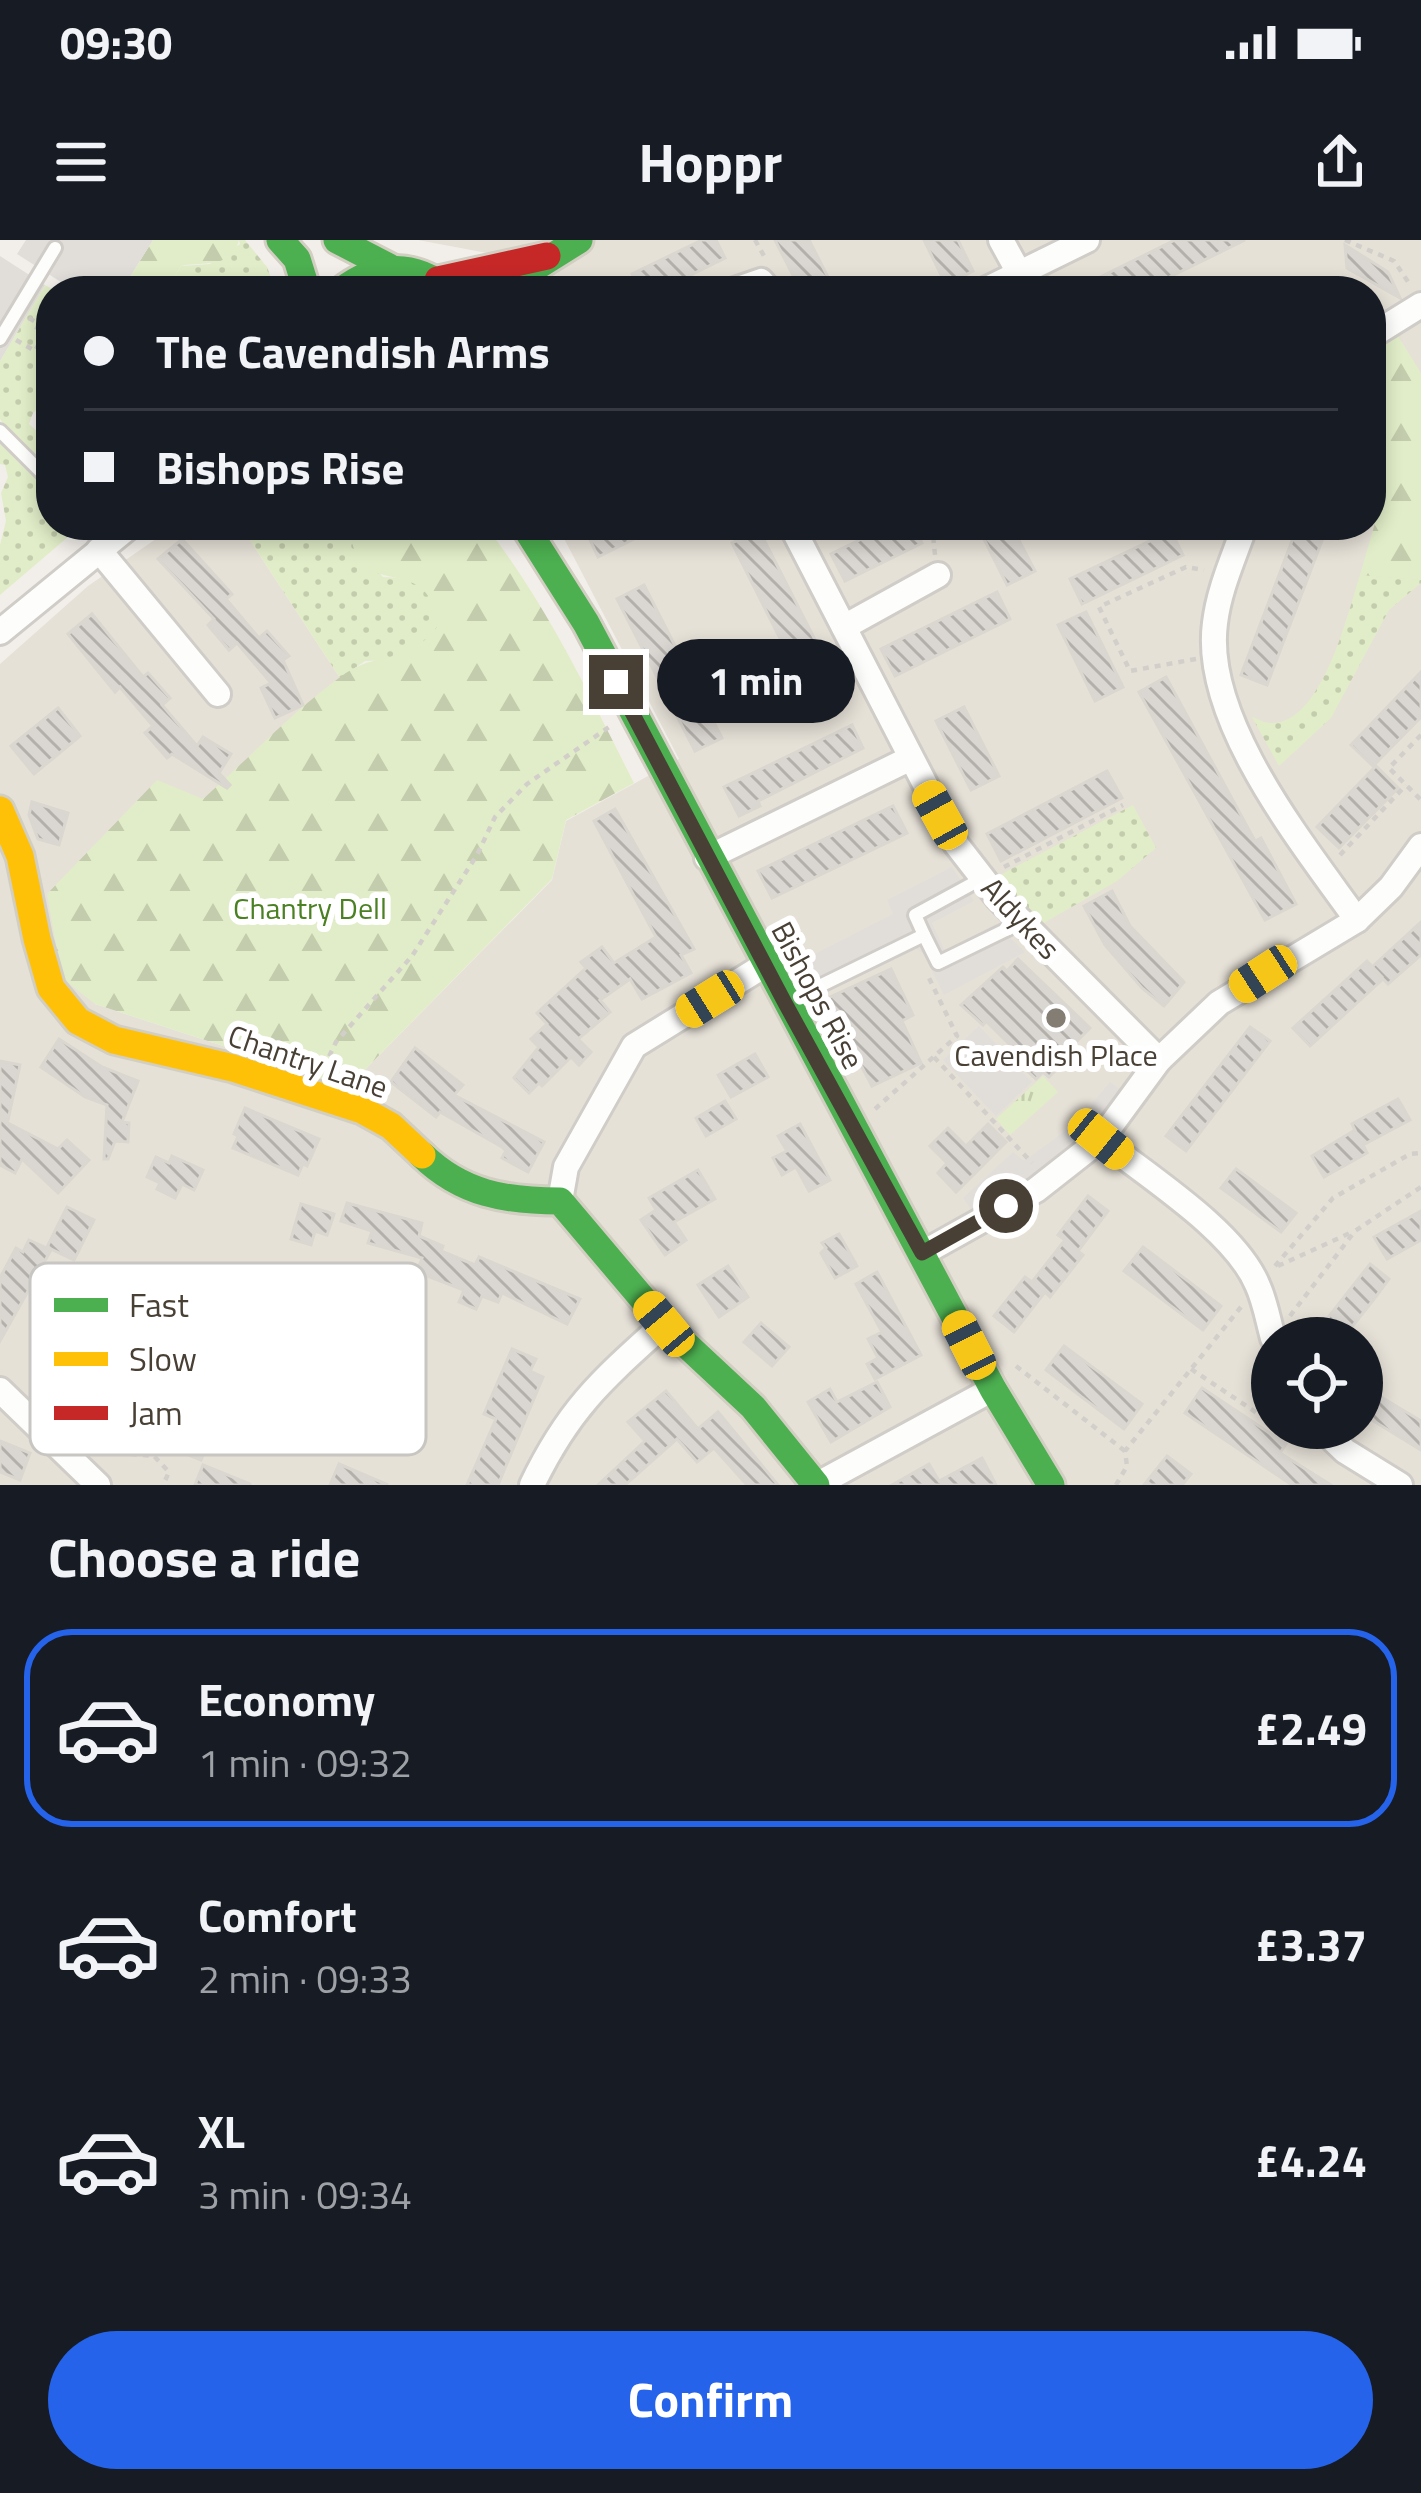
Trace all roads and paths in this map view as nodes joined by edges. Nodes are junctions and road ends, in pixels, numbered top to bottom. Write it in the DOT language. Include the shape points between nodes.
graph roads {
  1 [pos="280,240"];
  2 [pos="337,240"];
  3 [pos="579,240"];
  4 [pos="1001,240"];
  5 [pos="1087,240"];
  6 [pos="1345,240"];
  7 [pos="55,248"];
  8 [pos="547,256"];
  9 [pos="389,267"];
  10 [pos="37,276"];
  11 [pos="302,276"];
  12 [pos="360,276"];
  13 [pos="427,276"];
  14 [pos="455,276"];
  15 [pos="523,276"];
  16 [pos="1022,276"];
  17 [pos="1034,276"];
  18 [pos="36,278"];
  19 [pos="1421,303"];
  20 [pos="16,310"];
  21 [pos="36,322"];
  22 [pos="1386,326"];
  23 [pos="2,336"];
  24 [pos="35,351"];
  25 [pos="0,431"];
  26 [pos="36,467"];
  27 [pos="105,540"];
  28 [pos="114,540"];
  29 [pos="536,540"];
  30 [pos="798,540"];
  31 [pos="934,540"];
  32 [pos="1240,540"];
  33 [pos="1228,573"];
  34 [pos="938,574"];
  35 [pos="844,627"];
  36 [pos="0,632"];
  37 [pos="1214,655"];
  38 [pos="218,694"];
  39 [pos="613,725"];
  40 [pos="1421,734"];
  41 [pos="909,758"];
  42 [pos="1406,785"];
  43 [pos="1421,800"];
  44 [pos="1123,806"];
  45 [pos="0,810"];
  46 [pos="1421,846"];
  47 [pos="707,858"];
  48 [pos="1323,872"];
  49 [pos="983,878"];
  50 [pos="1357,920"];
  51 [pos="1022,922"];
  52 [pos="924,935"];
  53 [pos="765,965"];
  54 [pos="925,968"];
  55 [pos="785,1003"];
  56 [pos="934,1057"];
  57 [pos="1159,1060"];
  58 [pos="318,1077"];
  59 [pos="874,1109"];
  60 [pos="1101,1139"];
  61 [pos="1421,1153"];
  62 [pos="1048,1181"];
  63 [pos="1421,1187"];
  64 [pos="560,1201"];
  65 [pos="1355,1231"];
  66 [pos="922,1253"];
  67 [pos="1258,1286"];
  68 [pos="1274,1317"];
  69 [pos="1289,1317"];
  70 [pos="664,1324"];
  71 [pos="1008,1360"];
  72 [pos="1191,1369"];
  73 [pos="992,1389"];
  74 [pos="0,1390"];
  75 [pos="1251,1409"];
  76 [pos="30,1419"];
  77 [pos="1343,1449"];
  78 [pos="1125,1451"];
  79 [pos="68,1455"];
  80 [pos="142,1455"];
  81 [pos="98,1485"];
  82 [pos="163,1485"];
  83 [pos="532,1485"];
  84 [pos="816,1485"];
  85 [pos="1051,1485"];
  86 [pos="1115,1485"];
  87 [pos="1400,1485"];
  1 -- 11 [label="street"];
  2 -- 9 [label="street"];
  3 -- 8 [label="street"];
  4 -- 16 [label="street"];
  5 -- 17 [label="street"];
  6 -- 19 [label="path" via="1394,261"];
  7 -- 10 [label="lane"];
  8 -- 14 [label="street"];
  8 -- 15 [label="street"];
  9 -- 12 [label="street"];
  9 -- 13 [label="street"];
  18 -- 20 [label="lane"];
  19 -- 22 [label="street"];
  20 -- 21 [label="path"];
  20 -- 23 [label="lane"];
  23 -- 24 [label="path"];
  25 -- 26 [label="lane"];
  27 -- 36 [label="street"];
  28 -- 38 [label="street"];
  29 -- 47 [label="street, Bishops Rise"];
  30 -- 35 [label="street, Aldykes"];
  31 -- 34 [label="path"];
  32 -- 33 [label="street"];
  33 -- 37 [label="street"];
  33 -- 37 [label="path" via="1186,567 1099,607 1130,671"];
  34 -- 35 [label="street"];
  35 -- 41 [label="street, Aldykes"];
  37 -- 48 [label="street" via="1242,746"];
  39 -- 58 [label="path" via="527,784 495,817 412,956 336,1042"];
  40 -- 42 [label="path" via="1389,768"];
  41 -- 47 [label="street"];
  41 -- 49 [label="street, Aldykes"];
  42 -- 43 [label="path"];
  42 -- 48 [label="path"];
  44 -- 49 [label="path"];
  45 -- 64 [label="street, Chantry Lane" via="20,857 50,987 90,1029 383,1117 437,1171 507,1202"];
  46 -- 50 [label="street"];
  47 -- 53 [label="street, Bishops Rise"];
  48 -- 50 [label="street"];
  49 -- 51 [label="street, Aldykes"];
  49 -- 52 [label="lane" via="915,915"];
  50 -- 57 [label="street" via="1219,1003"];
  51 -- 52 [label="lane" via="938,963"];
  51 -- 57 [label="street, Aldykes"];
  52 -- 55 [label="lane"];
  53 -- 55 [label="street, Bishops Rise"];
  53 -- 64 [label="street" via="634,1046 566,1167"];
  54 -- 56 [label="path" via="957,1036"];
  55 -- 66 [label="street, Bishops Rise"];
  56 -- 59 [label="path"];
  56 -- 62 [label="path"];
  57 -- 60 [label="street"];
  60 -- 62 [label="street"];
  60 -- 67 [label="street" via="1224,1237"];
  61 -- 65 [label="path" via="1333,1198 1274,1268"];
  62 -- 66 [label="street"];
  63 -- 65 [label="path"];
  64 -- 70 [label="street"];
  65 -- 69 [label="path"];
  66 -- 73 [label="street, Bishops Rise"];
  67 -- 68 [label="street"];
  67 -- 72 [label="path"];
  70 -- 83 [label="street" via="587,1393"];
  70 -- 84 [label="street" via="753,1407"];
  71 -- 78 [label="path"];
  72 -- 75 [label="path"];
  72 -- 78 [label="path"];
  73 -- 84 [label="street"];
  73 -- 85 [label="street, Bishops Rise"];
  74 -- 76 [label="street"];
  77 -- 87 [label="street"];
  78 -- 86 [label="path" via="1127,1466"];
  79 -- 81 [label="street"];
  80 -- 82 [label="path" via="169,1472"];
}
